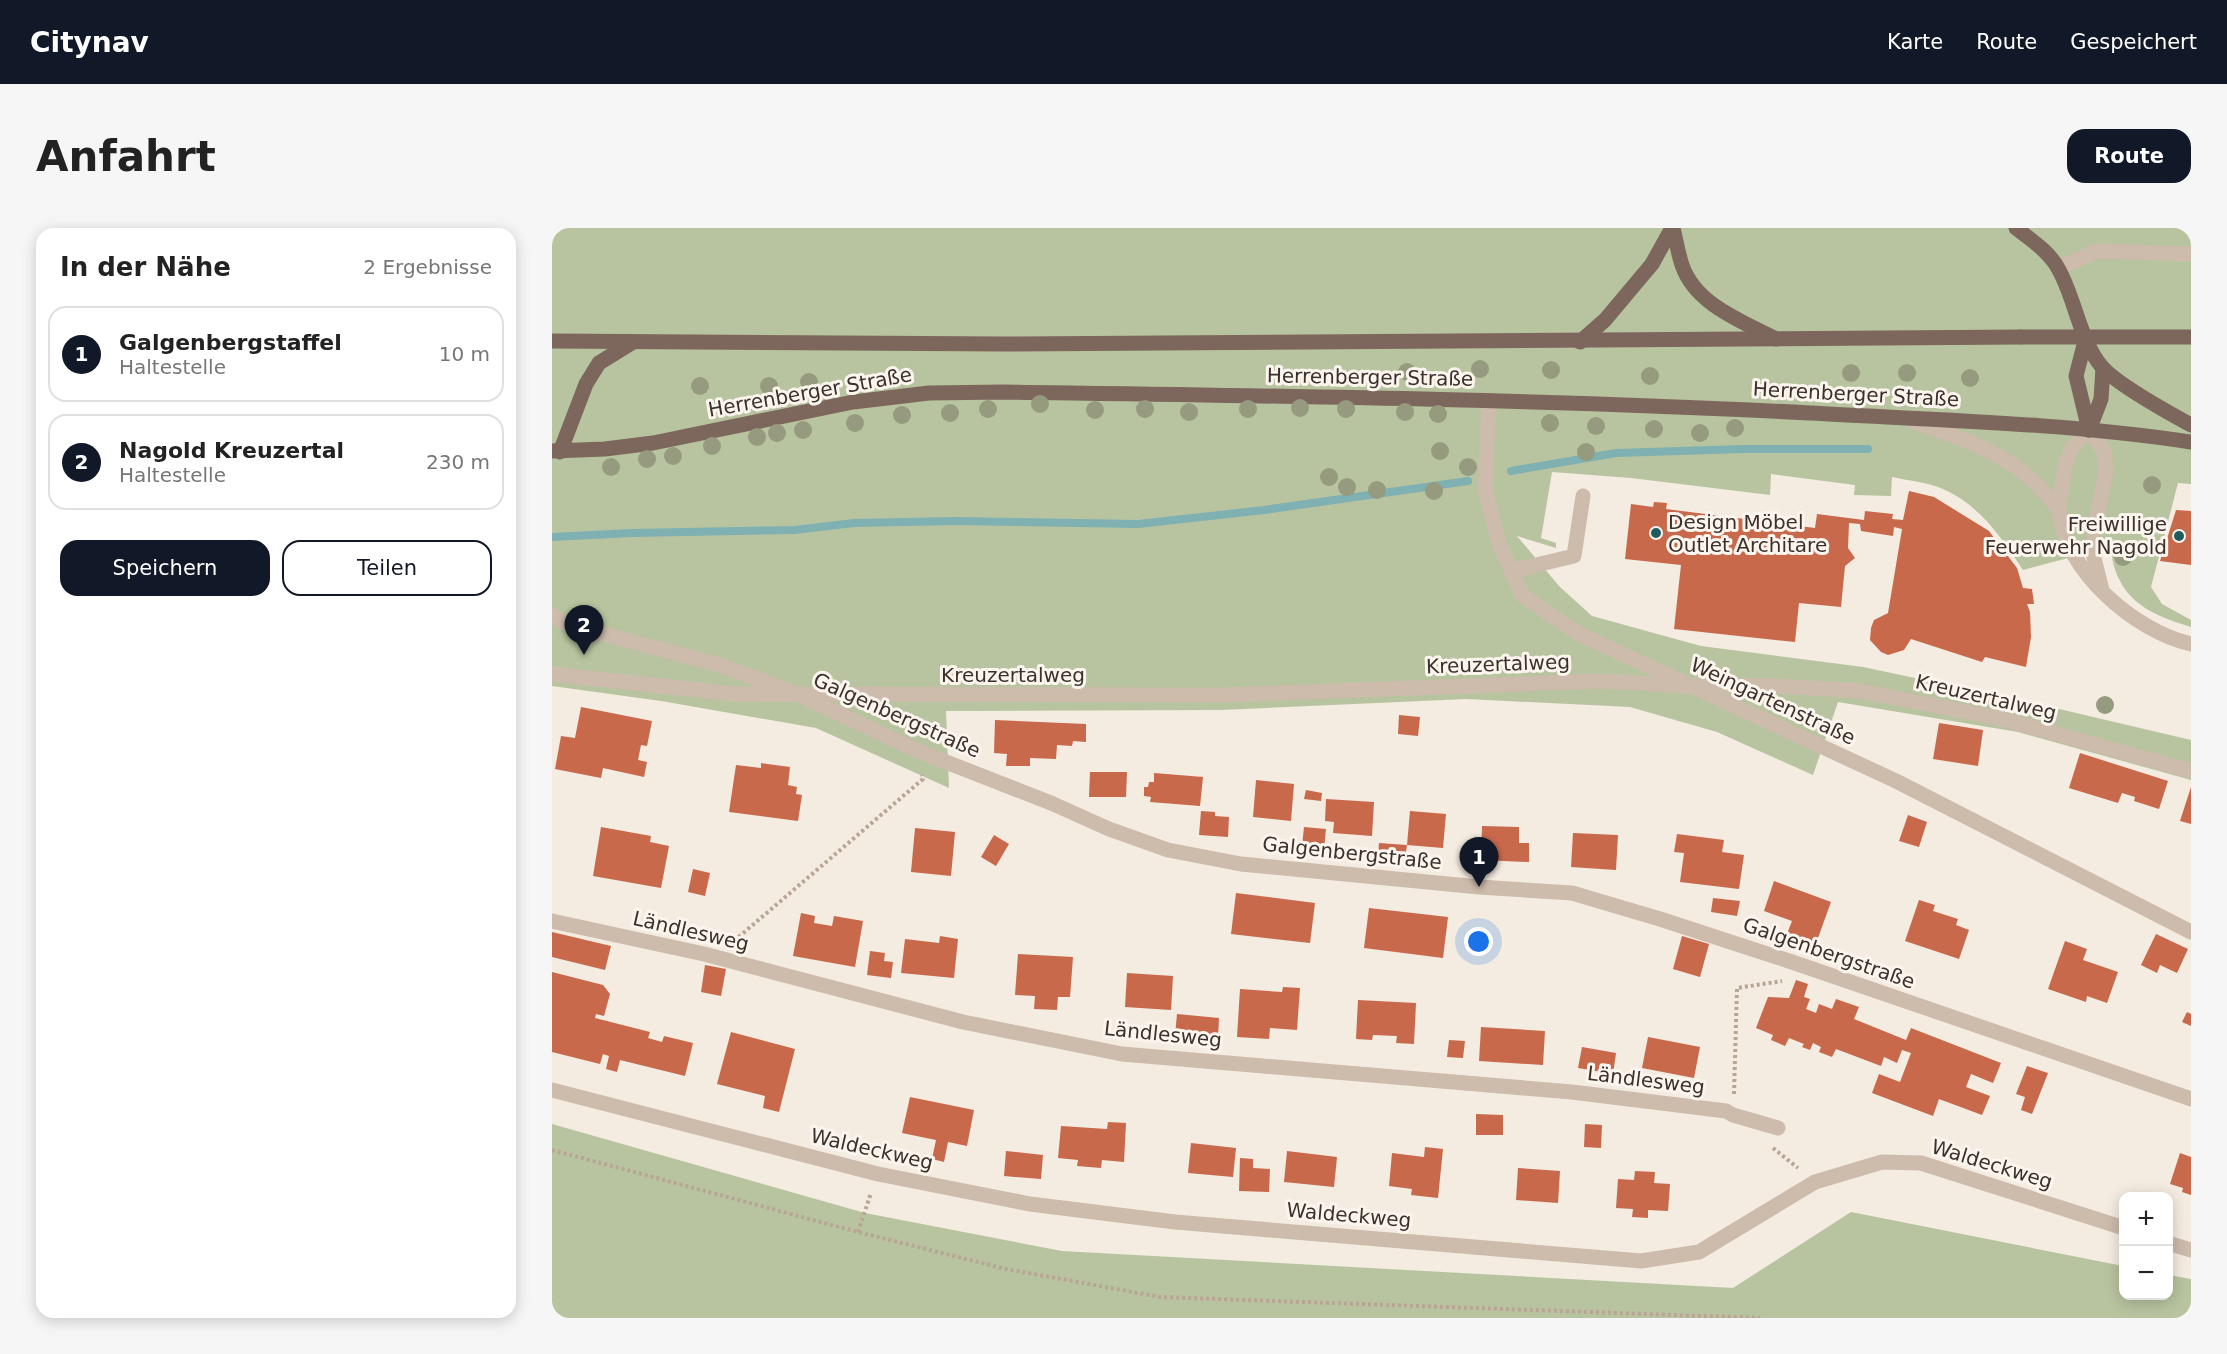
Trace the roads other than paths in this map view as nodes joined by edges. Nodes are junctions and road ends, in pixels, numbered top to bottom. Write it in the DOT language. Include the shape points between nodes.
graph roads {
  1 [pos="1672,228"];
  2 [pos="2016,228"];
  3 [pos="2191,254"];
  4 [pos="2058,268"];
  5 [pos="2191,337"];
  6 [pos="1778,340"];
  7 [pos="552,341"];
  8 [pos="2085,341"];
  9 [pos="633,342"];
  10 [pos="1580,342"];
  11 [pos="2103,368"];
  12 [pos="1489,400"];
  13 [pos="1904,418"];
  14 [pos="2191,425"];
  15 [pos="2089,430"];
  16 [pos="2191,442"];
  17 [pos="555,454"];
  18 [pos="1583,496"];
  19 [pos="2059,509"];
  20 [pos="1511,571"];
  21 [pos="2102,590"];
  22 [pos="552,615"];
  23 [pos="2191,644"];
  24 [pos="552,674"];
  25 [pos="1689,686"];
  26 [pos="796,694"];
  27 [pos="2191,771"];
  28 [pos="552,921"];
  29 [pos="2191,932"];
  30 [pos="552,1090"];
  31 [pos="2191,1099"];
  32 [pos="1778,1128"];
  33 [pos="2119,1226"];
  34 [pos="2173,1244"];
  35 [pos="2191,1250"];
  1 -- 6 [label="main road" via="1682,266 1695,289 1725,313"];
  1 -- 10 [label="main road" via="1652,264 1605,320"];
  2 -- 4 [label="main road"];
  3 -- 4 [label="street" via="2097,251"];
  4 -- 8 [label="main road" via="2075,304"];
  5 -- 6 [label="main road, Herrenberger Straße, bridge"];
  6 -- 10 [label="main road, Herrenberger Straße"];
  7 -- 9 [label="main road, Herrenberger Straße"];
  8 -- 11 [label="main road"];
  8 -- 15 [label="main road" via="2076,376"];
  9 -- 10 [label="main road, Herrenberger Straße"];
  9 -- 17 [label="main road" via="598,363"];
  11 -- 14 [label="main road"];
  11 -- 15 [label="main road" via="2101,399"];
  12 -- 13 [label="main road, Herrenberger Straße"];
  12 -- 17 [label="main road, Herrenberger Straße" via="929,393 853,402 653,443"];
  12 -- 20 [label="street, Weingartenstraße" via="1485,490"];
  13 -- 15 [label="main road, Herrenberger Straße"];
  13 -- 19 [label="street" via="1990,452 2030,478"];
  15 -- 16 [label="main road, Herrenberger Straße"];
  15 -- 19 [label="street" via="2073,448 2063,472"];
  15 -- 21 [label="street" via="2104,452 2106,471 2093,554"];
  18 -- 20 [label="street" via="1574,556"];
  19 -- 21 [label="street" via="2067,541 2082,568"];
  20 -- 25 [label="street, Weingartenstraße" via="1523,596 1579,634"];
  21 -- 23 [label="street" via="2151,629"];
  22 -- 26 [label="street, Galgenbergstraße" via="566,624 720,664"];
  24 -- 26 [label="street, Galgenbergstraße" via="735,694"];
  25 -- 26 [label="street, Kreuzertalweg" via="1599,681 1220,695"];
  25 -- 27 [label="street, Kreuzertalweg" via="1860,691 1998,718"];
  25 -- 29 [label="street, Weingartenstraße" via="1896,781"];
  26 -- 31 [label="street, Galgenbergstraße" via="918,751 1168,850 1241,864 1572,893 1792,962"];
  28 -- 32 [label="street, Ländlesweg" via="715,957 963,1022 1122,1054 1572,1092 1726,1111"];
  30 -- 33 [label="street, Waldeckweg" via="878,1174 1030,1204 1175,1222 1641,1262 1699,1252 1815,1182 1882,1162 1921,1163"];
  34 -- 35 [label="street"];
}
